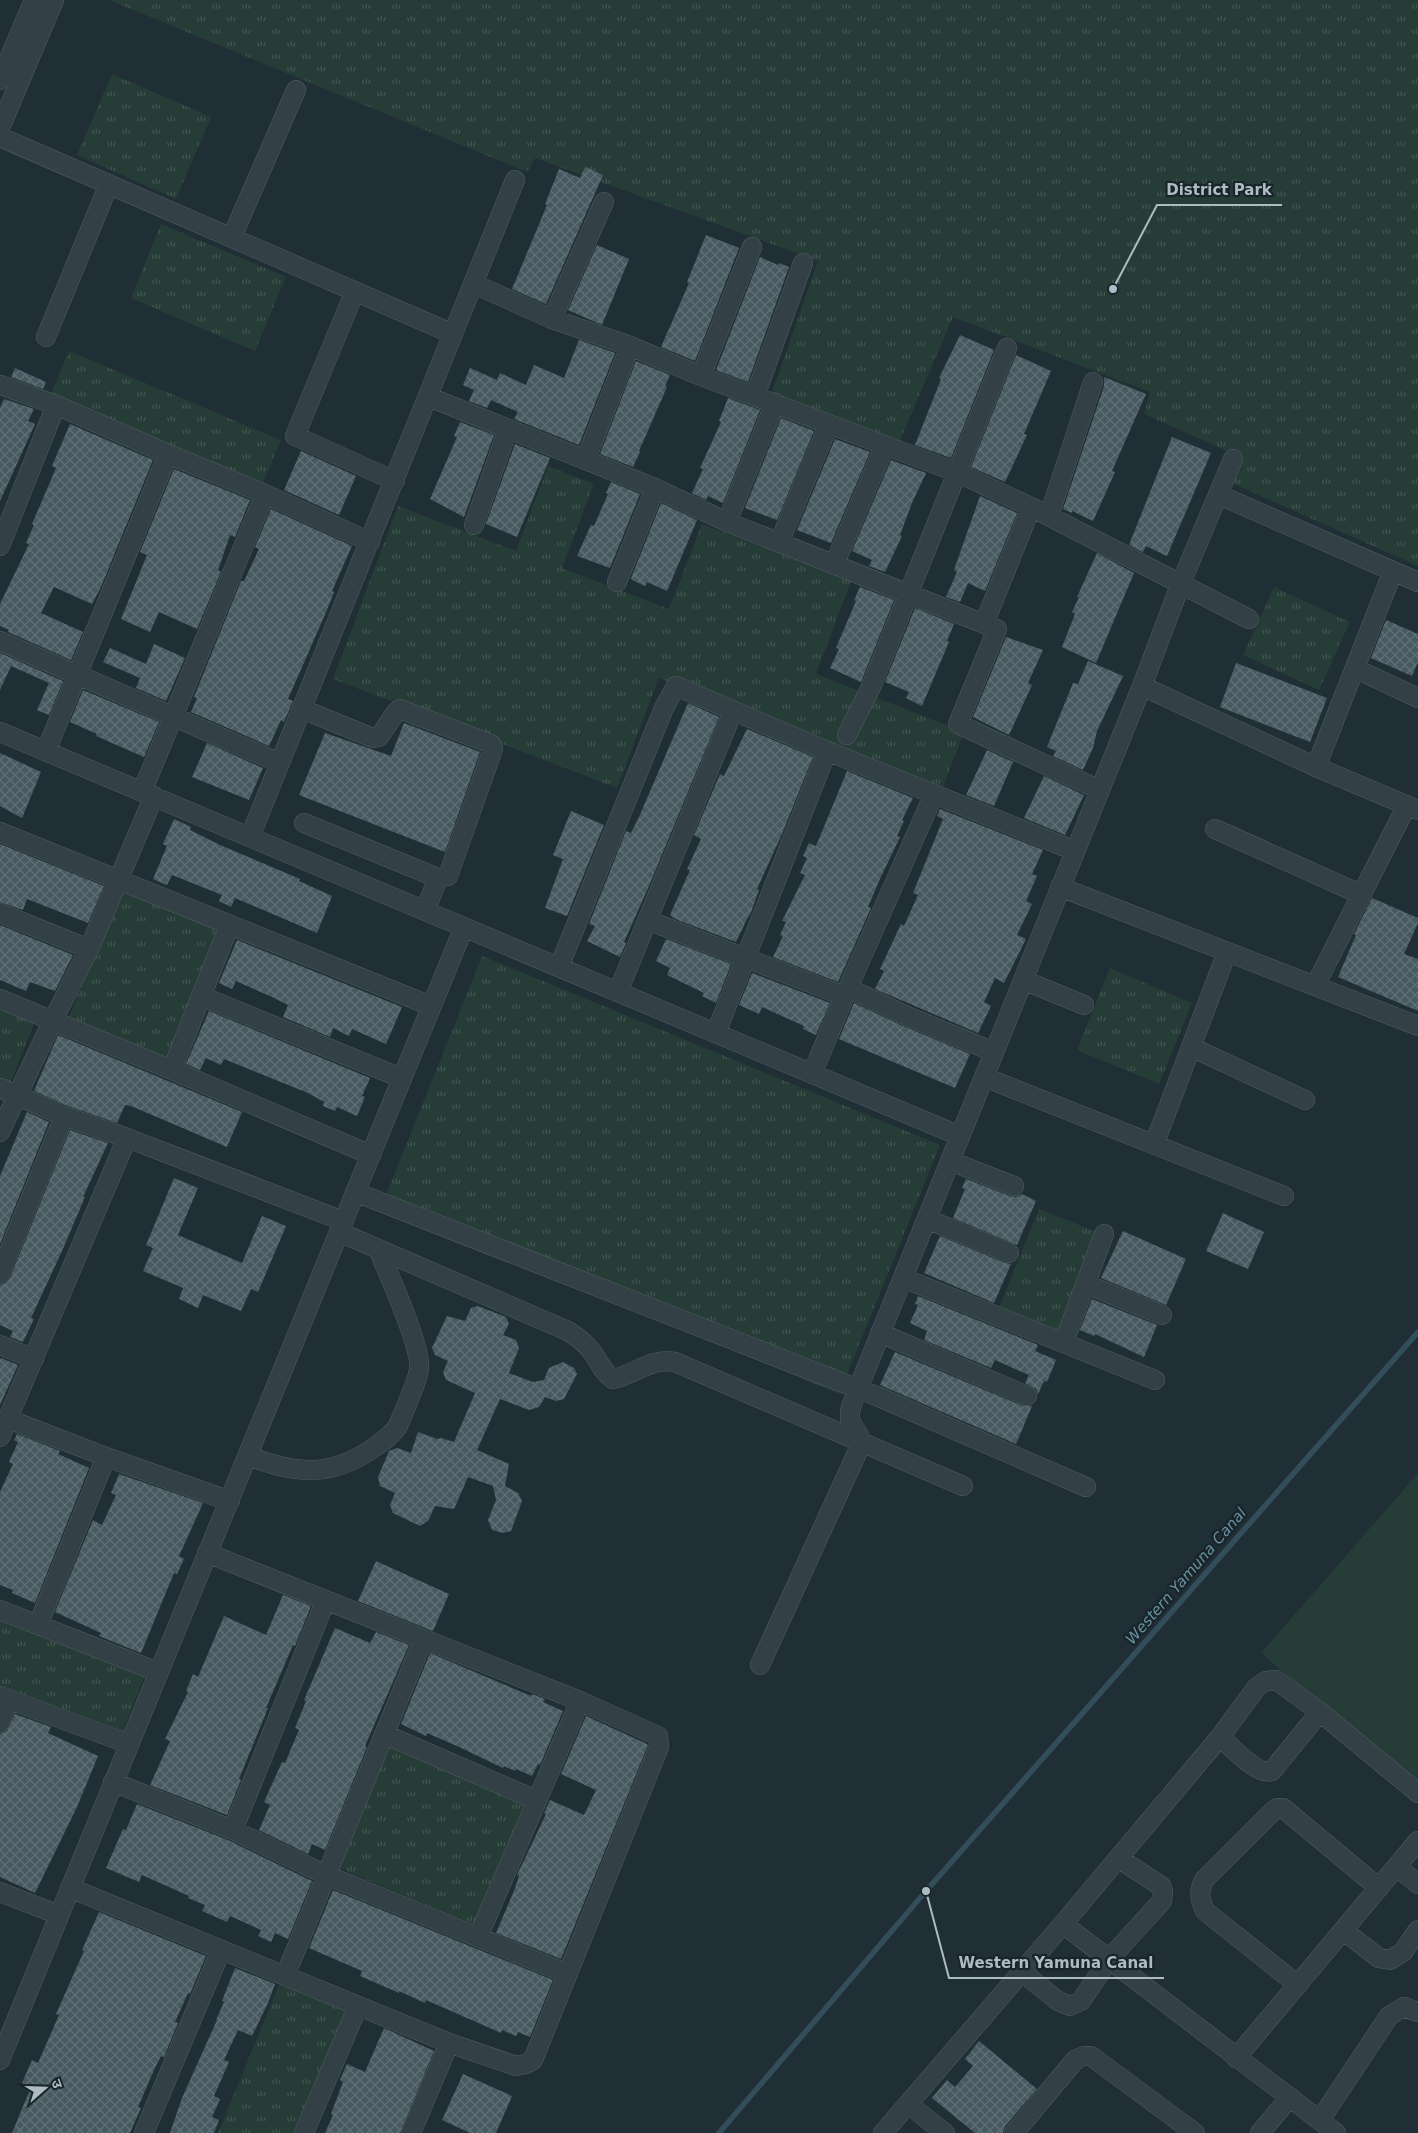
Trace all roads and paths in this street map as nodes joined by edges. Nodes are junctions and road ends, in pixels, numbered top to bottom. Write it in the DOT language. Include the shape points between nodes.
graph roads {
  1 [pos="34,0"];
  2 [pos="54,0"];
  3 [pos="0,80"];
  4 [pos="296,90"];
  5 [pos="0,128"];
  6 [pos="0,137"];
  7 [pos="515,180"];
  8 [pos="109,184"];
  9 [pos="604,202"];
  10 [pos="232,238"];
  11 [pos="752,248"];
  12 [pos="802,264"];
  13 [pos="474,284"];
  14 [pos="355,291"];
  15 [pos="552,319"];
  16 [pos="453,334"];
  17 [pos="46,337"];
  18 [pos="630,346"];
  19 [pos="1007,348"];
  20 [pos="701,376"];
  21 [pos="1093,382"];
  22 [pos="0,385"];
  23 [pos="429,396"];
  24 [pos="755,396"];
  25 [pos="775,403"];
  26 [pos="56,405"];
  27 [pos="829,424"];
  28 [pos="508,429"];
  29 [pos="885,445"];
  30 [pos="168,454"];
  31 [pos="586,459"];
  32 [pos="1233,459"];
  33 [pos="956,472"];
  34 [pos="394,480"];
  35 [pos="655,488"];
  36 [pos="265,494"];
  37 [pos="1219,495"];
  38 [pos="1031,507"];
  39 [pos="1049,516"];
  40 [pos="728,522"];
  41 [pos="474,525"];
  42 [pos="370,542"];
  43 [pos="779,543"];
  44 [pos="0,546"];
  45 [pos="834,565"];
  46 [pos="1394,571"];
  47 [pos="617,582"];
  48 [pos="1418,582"];
  49 [pos="1181,584"];
  50 [pos="908,594"];
  51 [pos="1249,619"];
  52 [pos="984,624"];
  53 [pos="0,641"];
  54 [pos="1356,669"];
  55 [pos="77,674"];
  56 [pos="1142,686"];
  57 [pos="1418,698"];
  58 [pos="302,709"];
  59 [pos="733,711"];
  60 [pos="173,716"];
  61 [pos="0,732"];
  62 [pos="847,735"];
  63 [pos="46,751"];
  64 [pos="827,751"];
  65 [pos="280,763"];
  66 [pos="1316,767"];
  67 [pos="1100,790"];
  68 [pos="148,794"];
  69 [pos="934,794"];
  70 [pos="1412,808"];
  71 [pos="304,822"];
  72 [pos="1215,829"];
  73 [pos="0,832"];
  74 [pos="250,837"];
  75 [pos="1075,851"];
  76 [pos="438,878"];
  77 [pos="118,881"];
  78 [pos="1060,887"];
  79 [pos="1360,894"];
  80 [pos="425,911"];
  81 [pos="0,913"];
  82 [pos="647,920"];
  83 [pos="229,926"];
  84 [pos="464,927"];
  85 [pos="89,949"];
  86 [pos="1226,952"];
  87 [pos="746,958"];
  88 [pos="559,967"];
  89 [pos="1023,980"];
  90 [pos="1314,986"];
  91 [pos="618,992"];
  92 [pos="846,992"];
  93 [pos="201,996"];
  94 [pos="0,999"];
  95 [pos="1084,1005"];
  96 [pos="431,1006"];
  97 [pos="52,1022"];
  98 [pos="1418,1026"];
  99 [pos="716,1033"];
  100 [pos="1191,1047"];
  101 [pos="994,1052"];
  102 [pos="172,1070"];
  103 [pos="812,1074"];
  104 [pos="984,1077"];
  105 [pos="401,1078"];
  106 [pos="8,1092"];
  107 [pos="1305,1100"];
  108 [pos="64,1116"];
  109 [pos="0,1132"];
  110 [pos="960,1136"];
  111 [pos="127,1138"];
  112 [pos="1154,1145"];
  113 [pos="370,1155"];
  114 [pos="950,1161"];
  115 [pos="1014,1186"];
  116 [pos="355,1192"];
  117 [pos="1284,1196"];
  118 [pos="927,1219"];
  119 [pos="341,1226"];
  120 [pos="1104,1234"];
  121 [pos="378,1249"];
  122 [pos="1009,1253"];
  123 [pos="0,1274"];
  124 [pos="902,1278"];
  125 [pos="1086,1284"];
  126 [pos="1162,1316"];
  127 [pos="880,1333"];
  128 [pos="1064,1342"];
  129 [pos="0,1344"];
  130 [pos="34,1359"];
  131 [pos="1154,1380"];
  132 [pos="858,1389"];
  133 [pos="1027,1396"];
  134 [pos="4,1424"];
  135 [pos="862,1442"];
  136 [pos="248,1456"];
  137 [pos="106,1457"];
  138 [pos="963,1486"];
  139 [pos="1086,1487"];
  140 [pos="230,1501"];
  141 [pos="207,1553"];
  142 [pos="325,1602"];
  143 [pos="0,1610"];
  144 [pos="38,1625"];
  145 [pos="424,1640"];
  146 [pos="760,1665"];
  147 [pos="158,1672"];
  148 [pos="4,1698"];
  149 [pos="580,1701"];
  150 [pos="1320,1712"];
  151 [pos="0,1723"];
  152 [pos="384,1734"];
  153 [pos="1220,1736"];
  154 [pos="129,1744"];
  155 [pos="113,1782"];
  156 [pos="1418,1793"];
  157 [pos="536,1800"];
  158 [pos="233,1830"];
  159 [pos="1418,1841"];
  160 [pos="1118,1858"];
  161 [pos="1397,1867"];
  162 [pos="326,1875"];
  163 [pos="1418,1884"];
  164 [pos="70,1888"];
  165 [pos="1379,1888"];
  166 [pos="0,1892"];
  167 [pos="59,1915"];
  168 [pos="1063,1924"];
  169 [pos="1418,1930"];
  170 [pos="1344,1931"];
  171 [pos="478,1937"];
  172 [pos="221,1950"];
  173 [pos="1110,1958"];
  174 [pos="1022,1972"];
  175 [pos="568,1974"];
  176 [pos="285,1976"];
  177 [pos="1298,1985"];
  178 [pos="358,2006"];
  179 [pos="1418,2012"];
  180 [pos="449,2043"];
  181 [pos="1236,2058"];
  182 [pos="0,2060"];
  183 [pos="1290,2097"];
  184 [pos="908,2104"];
  185 [pos="1320,2120"];
  186 [pos="144,2133"];
  187 [pos="304,2133"];
  188 [pos="411,2133"];
  189 [pos="883,2133"];
  190 [pos="945,2133"];
  191 [pos="1014,2133"];
  192 [pos="1194,2133"];
  193 [pos="1260,2133"];
  194 [pos="1336,2133"];
  1 -- 3 [label="street"];
  2 -- 5 [label="street"];
  4 -- 10 [label="street"];
  6 -- 8 [label="street"];
  7 -- 13 [label="street"];
  8 -- 10 [label="street"];
  8 -- 17 [label="street"];
  9 -- 15 [label="street"];
  10 -- 14 [label="street"];
  11 -- 20 [label="street"];
  12 -- 24 [label="street"];
  13 -- 15 [label="street"];
  13 -- 16 [label="street"];
  14 -- 16 [label="street"];
  14 -- 34 [label="street" via="295,436"];
  15 -- 18 [label="street"];
  16 -- 23 [label="street"];
  18 -- 20 [label="street"];
  18 -- 31 [label="street"];
  19 -- 33 [label="street"];
  20 -- 24 [label="street"];
  21 -- 39 [label="street"];
  22 -- 26 [label="street"];
  23 -- 28 [label="street"];
  23 -- 34 [label="street"];
  24 -- 25 [label="street"];
  25 -- 27 [label="street"];
  25 -- 40 [label="street"];
  26 -- 30 [label="street"];
  26 -- 44 [label="street"];
  27 -- 29 [label="street"];
  27 -- 43 [label="street"];
  28 -- 31 [label="street"];
  28 -- 41 [label="street"];
  29 -- 33 [label="street"];
  29 -- 45 [label="street"];
  30 -- 36 [label="street"];
  30 -- 55 [label="street"];
  31 -- 35 [label="street"];
  32 -- 37 [label="street"];
  33 -- 38 [label="street"];
  33 -- 50 [label="street"];
  34 -- 42 [label="street"];
  35 -- 40 [label="street"];
  35 -- 47 [label="street"];
  36 -- 42 [label="street"];
  36 -- 60 [label="street"];
  37 -- 46 [label="street"];
  37 -- 49 [label="street"];
  38 -- 39 [label="street"];
  38 -- 52 [label="street"];
  39 -- 49 [label="street"];
  40 -- 43 [label="street"];
  42 -- 58 [label="street"];
  43 -- 45 [label="street"];
  45 -- 50 [label="street"];
  46 -- 48 [label="street"];
  46 -- 54 [label="street"];
  49 -- 51 [label="street"];
  49 -- 56 [label="street"];
  50 -- 52 [label="street"];
  50 -- 62 [label="street" via="871,687"];
  52 -- 67 [label="street" via="997,630 958,724"];
  53 -- 55 [label="street"];
  54 -- 57 [label="street"];
  54 -- 66 [label="street"];
  55 -- 60 [label="street"];
  55 -- 63 [label="street"];
  56 -- 66 [label="street"];
  56 -- 67 [label="street"];
  58 -- 65 [label="street"];
  58 -- 76 [label="street" via="373,738 380,737 400,709 491,744 493,749 448,876"];
  59 -- 64 [label="street"];
  59 -- 82 [label="street"];
  59 -- 88 [label="street" via="676,686 664,708"];
  60 -- 65 [label="street"];
  60 -- 68 [label="street"];
  61 -- 63 [label="street"];
  63 -- 68 [label="street"];
  64 -- 69 [label="street"];
  64 -- 87 [label="street"];
  65 -- 74 [label="street"];
  66 -- 70 [label="street"];
  67 -- 75 [label="street"];
  68 -- 74 [label="street"];
  68 -- 77 [label="street"];
  69 -- 75 [label="street"];
  69 -- 92 [label="street"];
  70 -- 79 [label="street"];
  71 -- 76 [label="street"];
  72 -- 79 [label="street"];
  73 -- 77 [label="street"];
  74 -- 80 [label="street"];
  75 -- 78 [label="street"];
  76 -- 80 [label="street"];
  77 -- 83 [label="street"];
  77 -- 85 [label="street"];
  78 -- 86 [label="street"];
  78 -- 89 [label="street"];
  79 -- 90 [label="street"];
  80 -- 84 [label="street"];
  81 -- 85 [label="street"];
  82 -- 87 [label="street"];
  82 -- 91 [label="street"];
  83 -- 93 [label="street"];
  83 -- 96 [label="street"];
  84 -- 88 [label="street"];
  84 -- 96 [label="street"];
  85 -- 97 [label="street"];
  86 -- 90 [label="street"];
  86 -- 100 [label="street"];
  87 -- 92 [label="street"];
  87 -- 99 [label="street"];
  88 -- 91 [label="street"];
  89 -- 95 [label="street"];
  89 -- 101 [label="street"];
  90 -- 98 [label="street"];
  91 -- 99 [label="street"];
  92 -- 101 [label="street"];
  92 -- 103 [label="street"];
  93 -- 102 [label="street"];
  93 -- 105 [label="street"];
  94 -- 97 [label="street"];
  96 -- 105 [label="street"];
  97 -- 102 [label="street"];
  97 -- 106 [label="street"];
  99 -- 103 [label="street"];
  100 -- 107 [label="street"];
  100 -- 112 [label="street"];
  101 -- 104 [label="street"];
  102 -- 113 [label="street"];
  103 -- 110 [label="street"];
  104 -- 110 [label="street"];
  104 -- 112 [label="street"];
  105 -- 113 [label="street"];
  106 -- 108 [label="street"];
  106 -- 109 [label="street"];
  108 -- 111 [label="street"];
  108 -- 123 [label="street"];
  110 -- 114 [label="street"];
  111 -- 119 [label="street"];
  111 -- 130 [label="street"];
  112 -- 117 [label="street"];
  113 -- 116 [label="street"];
  114 -- 115 [label="street"];
  114 -- 118 [label="street"];
  116 -- 119 [label="street"];
  116 -- 132 [label="street"];
  118 -- 122 [label="street"];
  118 -- 124 [label="street"];
  119 -- 121 [label="street"];
  119 -- 136 [label="street"];
  120 -- 125 [label="street"];
  121 -- 135 [label="street" via="568,1331 588,1346 605,1374 613,1379 659,1361 674,1362"];
  121 -- 136 [label="street" via="407,1322 420,1368 398,1426 359,1458 328,1469 297,1471"];
  124 -- 127 [label="street"];
  124 -- 128 [label="street"];
  125 -- 126 [label="street"];
  125 -- 128 [label="street"];
  127 -- 132 [label="street"];
  127 -- 133 [label="street"];
  128 -- 131 [label="street"];
  129 -- 130 [label="street"];
  130 -- 134 [label="street"];
  132 -- 135 [label="street" via="849,1413"];
  132 -- 139 [label="street"];
  134 -- 137 [label="street"];
  135 -- 138 [label="street"];
  135 -- 146 [label="street"];
  136 -- 140 [label="street"];
  137 -- 140 [label="street"];
  137 -- 144 [label="street"];
  140 -- 141 [label="street"];
  141 -- 142 [label="street"];
  141 -- 147 [label="street"];
  142 -- 145 [label="street"];
  142 -- 158 [label="street"];
  143 -- 144 [label="street"];
  144 -- 147 [label="street"];
  145 -- 149 [label="street"];
  145 -- 152 [label="street"];
  147 -- 154 [label="street"];
  148 -- 151 [label="street"];
  148 -- 154 [label="street"];
  149 -- 157 [label="street"];
  149 -- 175 [label="street" via="656,1734 660,1747"];
  150 -- 153 [label="street" via="1276,1680 1266,1681 1257,1686"];
  150 -- 153 [label="street" via="1268,1772 1256,1769"];
  150 -- 156 [label="street"];
  152 -- 157 [label="street"];
  152 -- 162 [label="street"];
  153 -- 160 [label="street"];
  154 -- 155 [label="street"];
  155 -- 158 [label="street"];
  155 -- 164 [label="street"];
  157 -- 171 [label="street"];
  158 -- 162 [label="street"];
  159 -- 161 [label="street"];
  160 -- 168 [label="street"];
  160 -- 173 [label="street" via="1161,1886 1164,1896"];
  161 -- 163 [label="street"];
  161 -- 165 [label="street"];
  162 -- 171 [label="street"];
  162 -- 176 [label="street"];
  164 -- 167 [label="street"];
  164 -- 172 [label="street"];
  165 -- 170 [label="street"];
  165 -- 177 [label="street" via="1283,1808 1272,1812 1204,1880 1200,1898 1205,1911"];
  166 -- 167 [label="street"];
  167 -- 182 [label="street"];
  168 -- 173 [label="street"];
  168 -- 174 [label="street"];
  169 -- 170 [label="street" via="1402,1952 1390,1960 1379,1958"];
  170 -- 177 [label="street"];
  171 -- 175 [label="street"];
  172 -- 176 [label="street"];
  172 -- 186 [label="street"];
  173 -- 174 [label="street" via="1081,2001 1070,2006 1058,2001"];
  173 -- 181 [label="street"];
  174 -- 184 [label="street"];
  175 -- 180 [label="street" via="534,2060 516,2066"];
  176 -- 178 [label="street"];
  177 -- 181 [label="street"];
  178 -- 180 [label="street"];
  178 -- 187 [label="street"];
  179 -- 185 [label="street" via="1404,2007 1389,2016"];
  180 -- 188 [label="street"];
  181 -- 183 [label="street"];
  183 -- 185 [label="street"];
  183 -- 193 [label="street"];
  184 -- 189 [label="street"];
  184 -- 190 [label="street"];
  185 -- 194 [label="street"];
  191 -- 192 [label="street" via="1076,2059 1091,2056"];
}
